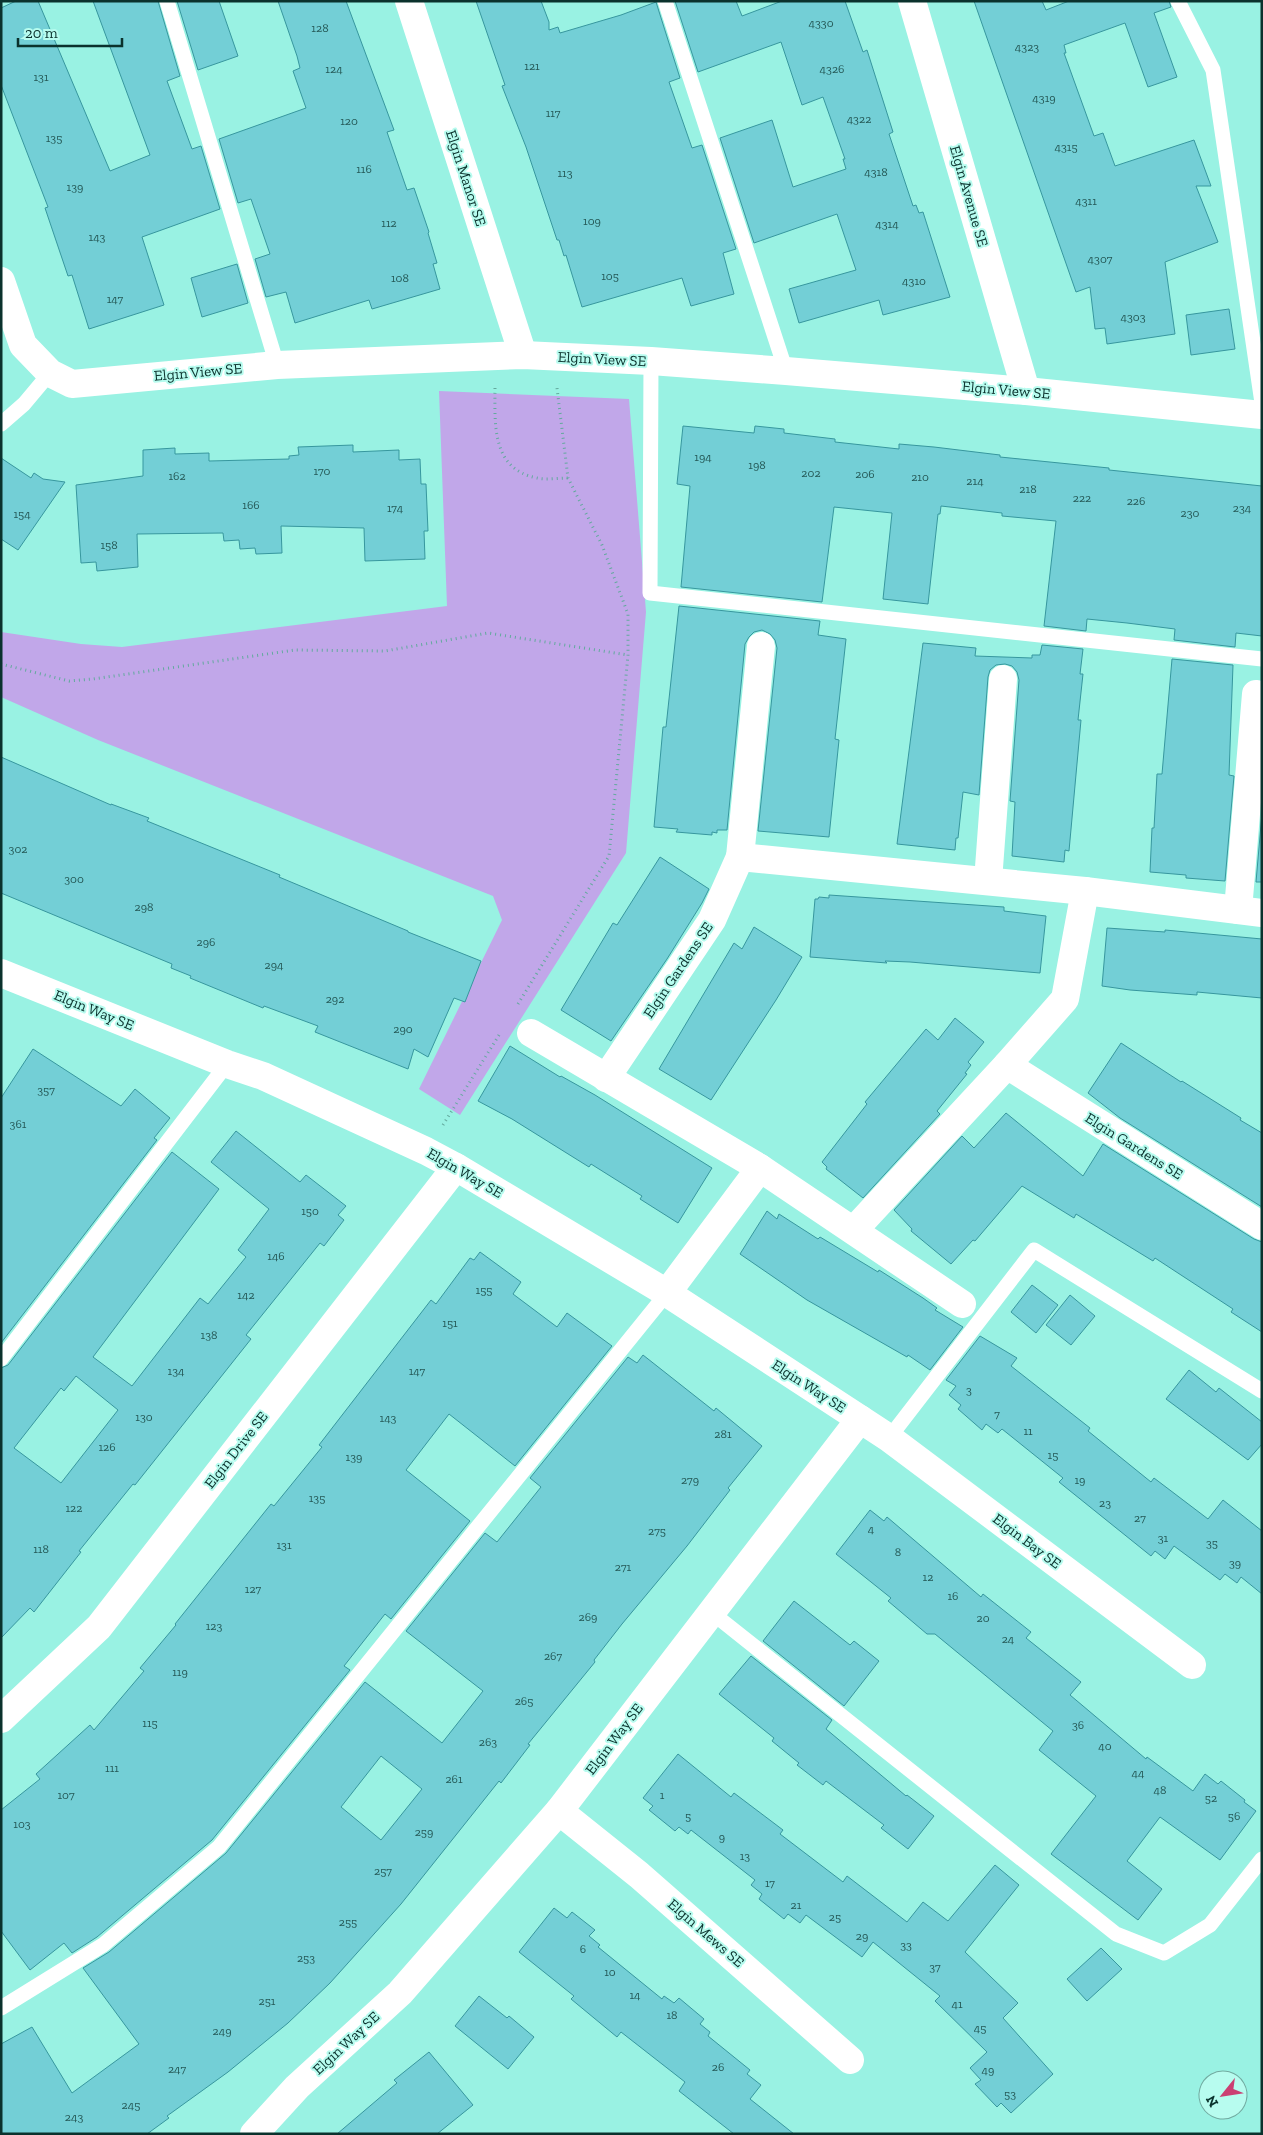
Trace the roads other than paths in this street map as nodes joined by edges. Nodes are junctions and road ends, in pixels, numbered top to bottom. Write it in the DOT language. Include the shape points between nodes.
graph roads {
  1 [pos="167,1"];
  2 [pos="409,1"];
  3 [pos="665,1"];
  4 [pos="912,1"];
  5 [pos="1178,1"];
  6 [pos="1,281"];
  7 [pos="523,355"];
  8 [pos="652,361"];
  9 [pos="277,366"];
  10 [pos="786,371"];
  11 [pos="50,373"];
  12 [pos="1026,391"];
  13 [pos="1262,403"];
  14 [pos="1262,415"];
  15 [pos="1,424"];
  16 [pos="761,646"];
  17 [pos="1262,659"];
  18 [pos="1004,679"];
  19 [pos="1256,694"];
  20 [pos="740,857"];
  21 [pos="988,881"];
  22 [pos="1085,891"];
  23 [pos="1250,912"];
  24 [pos="1,973"];
  25 [pos="531,1033"];
  26 [pos="227,1064"];
  27 [pos="1007,1065"];
  28 [pos="606,1078"];
  29 [pos="456,1167"];
  30 [pos="760,1168"];
  31 [pos="1262,1226"];
  32 [pos="854,1230"];
  33 [pos="667,1293"];
  34 [pos="962,1304"];
  35 [pos="1,1359"];
  36 [pos="1262,1391"];
  37 [pos="860,1419"];
  38 [pos="888,1438"];
  39 [pos="711,1612"];
  40 [pos="1192,1665"];
  41 [pos="1,1718"];
  42 [pos="559,1811"];
  43 [pos="1262,1859"];
  44 [pos="1,2008"];
  45 [pos="850,2060"];
  46 [pos="254,2134"];
  1 -- 9 [label="lane"];
  2 -- 7 [label="street, Elgin Manor SE"];
  3 -- 10 [label="lane"];
  4 -- 12 [label="street, Elgin Avenue SE"];
  5 -- 13 [label="lane" via="1213,70"];
  6 -- 11 [label="street, Elgin View SE" via="24,345"];
  7 -- 8 [label="street, Elgin View SE"];
  7 -- 9 [label="street, Elgin View SE"];
  8 -- 10 [label="street, Elgin View SE"];
  8 -- 17 [label="lane" via="650,593"];
  9 -- 11 [label="street, Elgin View SE" via="72,384"];
  10 -- 12 [label="street, Elgin View SE"];
  11 -- 15 [label="lane" via="24,404"];
  12 -- 14 [label="street, Elgin View SE"];
  16 -- 20 [label="street, Elgin Gardens SE"];
  18 -- 21 [label="street"];
  19 -- 23 [label="street"];
  20 -- 21 [label="street"];
  20 -- 28 [label="street, Elgin Gardens SE" via="712,920"];
  21 -- 22 [label="street"];
  22 -- 23 [label="street"];
  22 -- 27 [label="street" via="1065,999"];
  24 -- 26 [label="street, Elgin Way SE"];
  25 -- 28 [label="street"];
  26 -- 29 [label="street, Elgin Way SE" via="264,1076"];
  26 -- 35 [label="lane"];
  27 -- 31 [label="street, Elgin Gardens SE"];
  27 -- 32 [label="street"];
  28 -- 30 [label="street"];
  29 -- 33 [label="street, Elgin Way SE"];
  29 -- 41 [label="street, Elgin Drive SE" via="100,1627"];
  30 -- 32 [label="street"];
  30 -- 33 [label="street"];
  32 -- 34 [label="street"];
  33 -- 37 [label="street, Elgin Way SE"];
  33 -- 44 [label="lane" via="218,1847 103,1945"];
  36 -- 38 [label="lane" via="1034,1250"];
  37 -- 38 [label="street, Elgin Bay SE"];
  37 -- 39 [label="street, Elgin Way SE"];
  38 -- 40 [label="street, Elgin Bay SE"];
  39 -- 42 [label="street, Elgin Way SE"];
  39 -- 43 [label="lane" via="1116,1934 1164,1953 1210,1926"];
  42 -- 45 [label="street, Elgin Mews SE" via="639,1875"];
  42 -- 46 [label="street, Elgin Way SE" via="400,1993 297,2087"];
}
